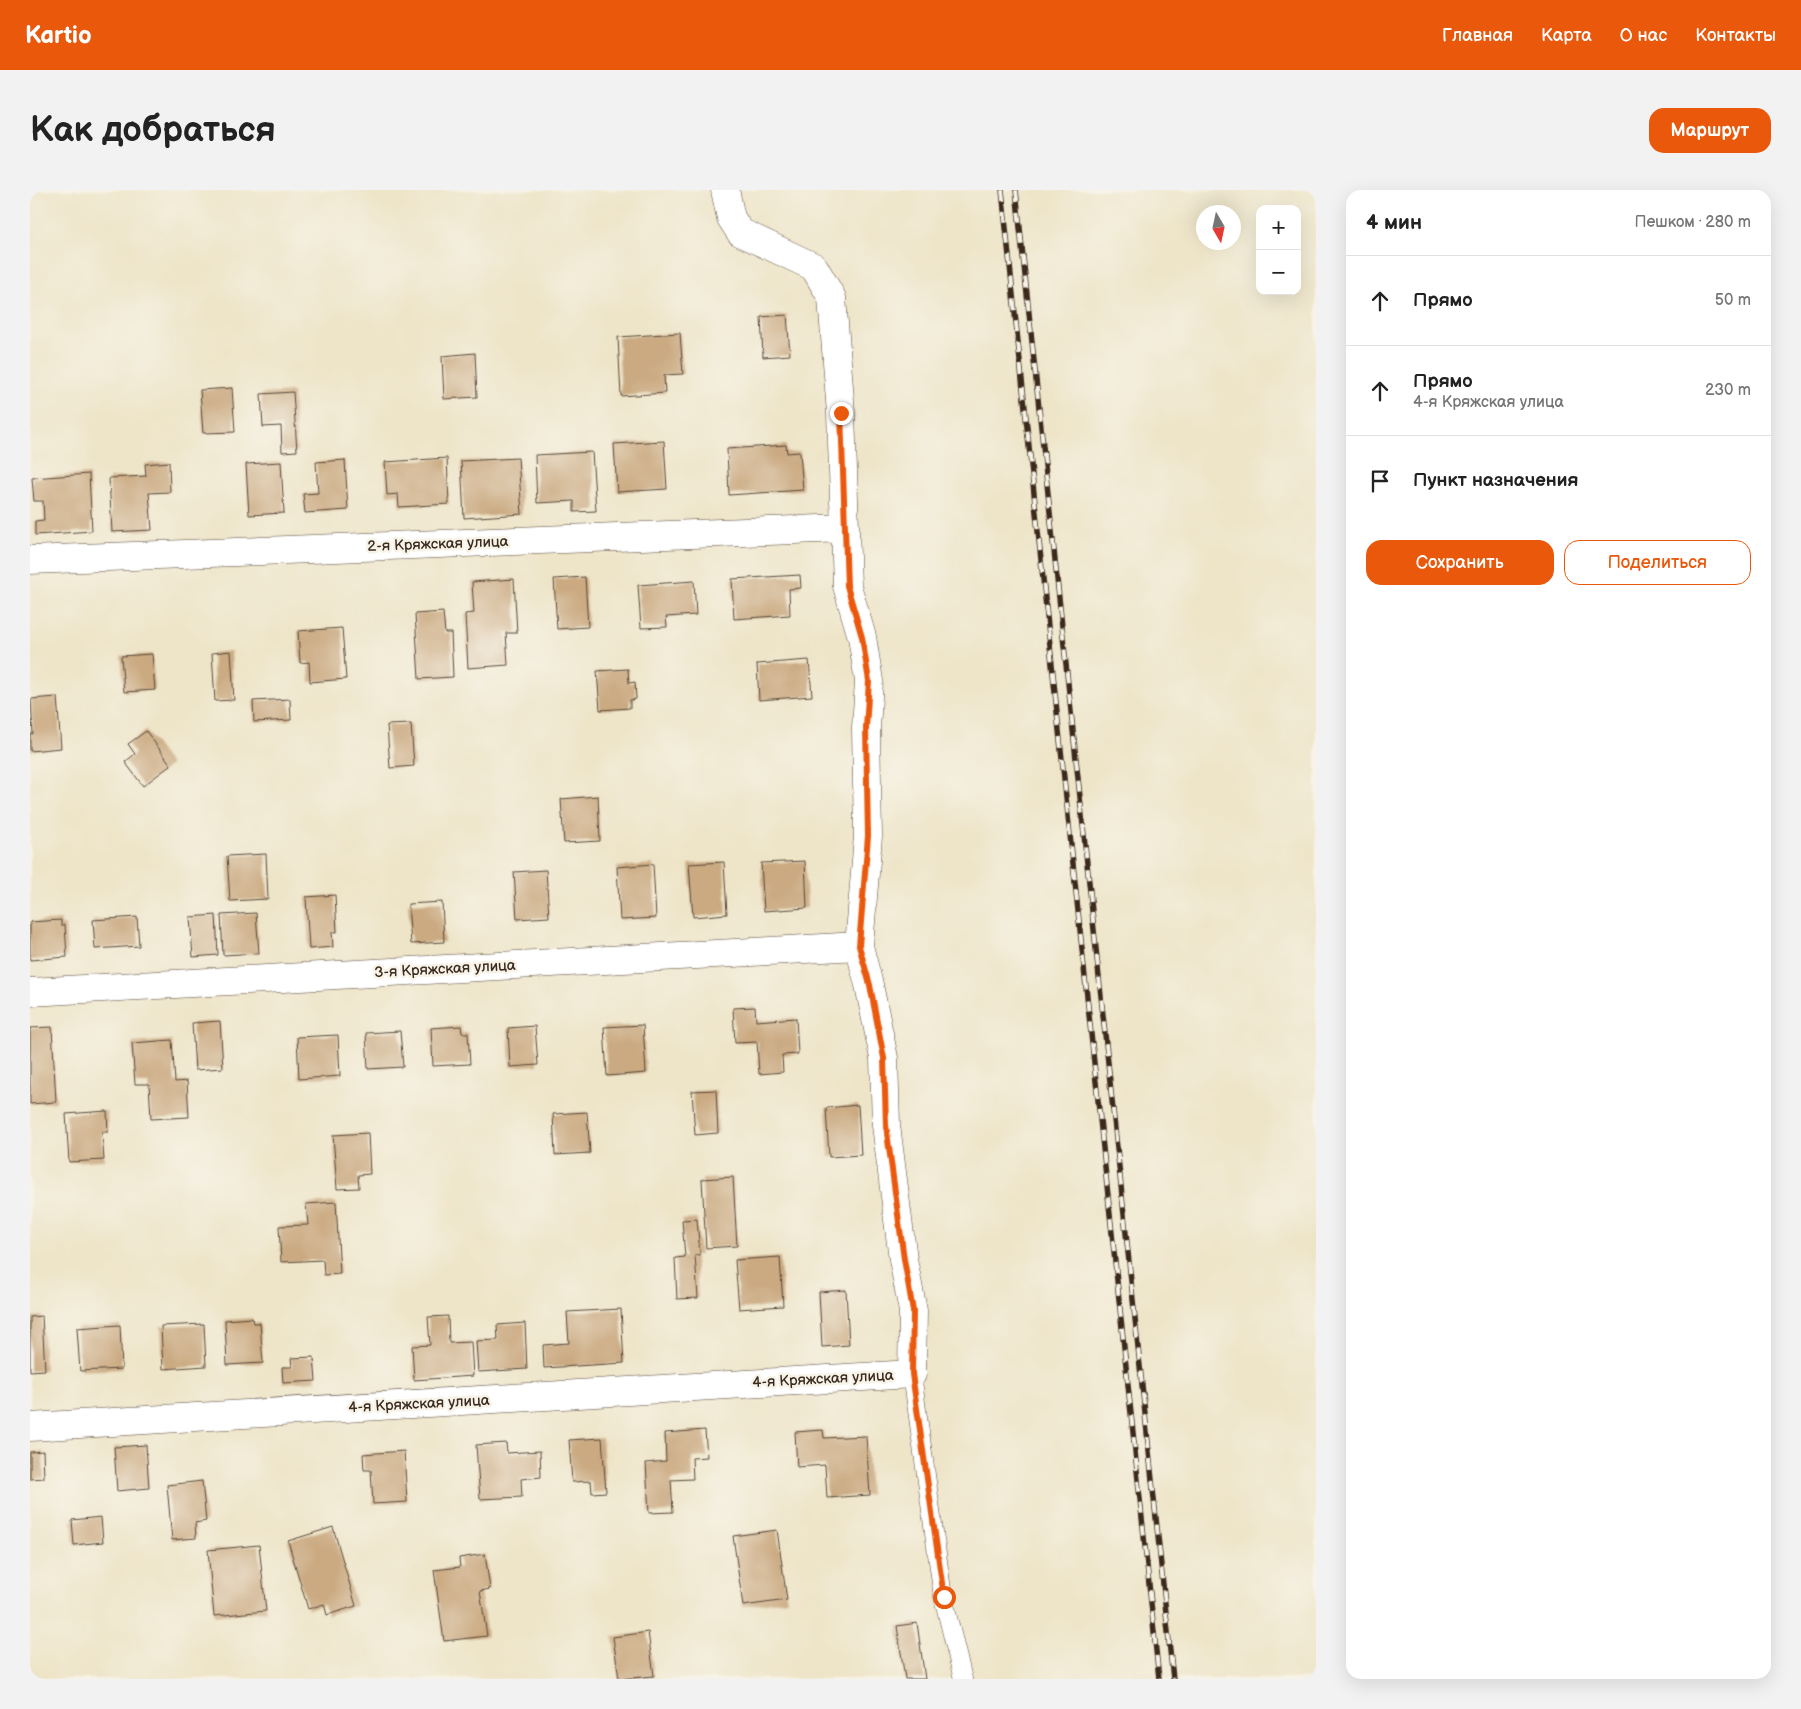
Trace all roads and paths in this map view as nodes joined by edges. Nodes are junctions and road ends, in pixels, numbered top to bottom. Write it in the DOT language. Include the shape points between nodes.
graph roads {
  1 [pos="725,190"];
  2 [pos="845,528"];
  3 [pos="30,560"];
  4 [pos="859,946"];
  5 [pos="30,992"];
  6 [pos="912,1374"];
  7 [pos="30,1427"];
  8 [pos="963,1679"];
  1 -- 2 [label="street, 4-я Кряжская улица" via="731,218 740,232 814,268 832,298"];
  2 -- 3 [label="street, 2-я Кряжская улица"];
  2 -- 4 [label="street, 4-я Кряжская улица" via="847,586 862,637 869,681 866,728 868,836"];
  4 -- 5 [label="street, 3-я Кряжская улица"];
  4 -- 6 [label="street, 4-я Кряжская улица" via="884,1058 886,1125 913,1311"];
  6 -- 7 [label="street, 4-я Кряжская улица"];
  6 -- 8 [label="lane" via="944,1597"];
}
